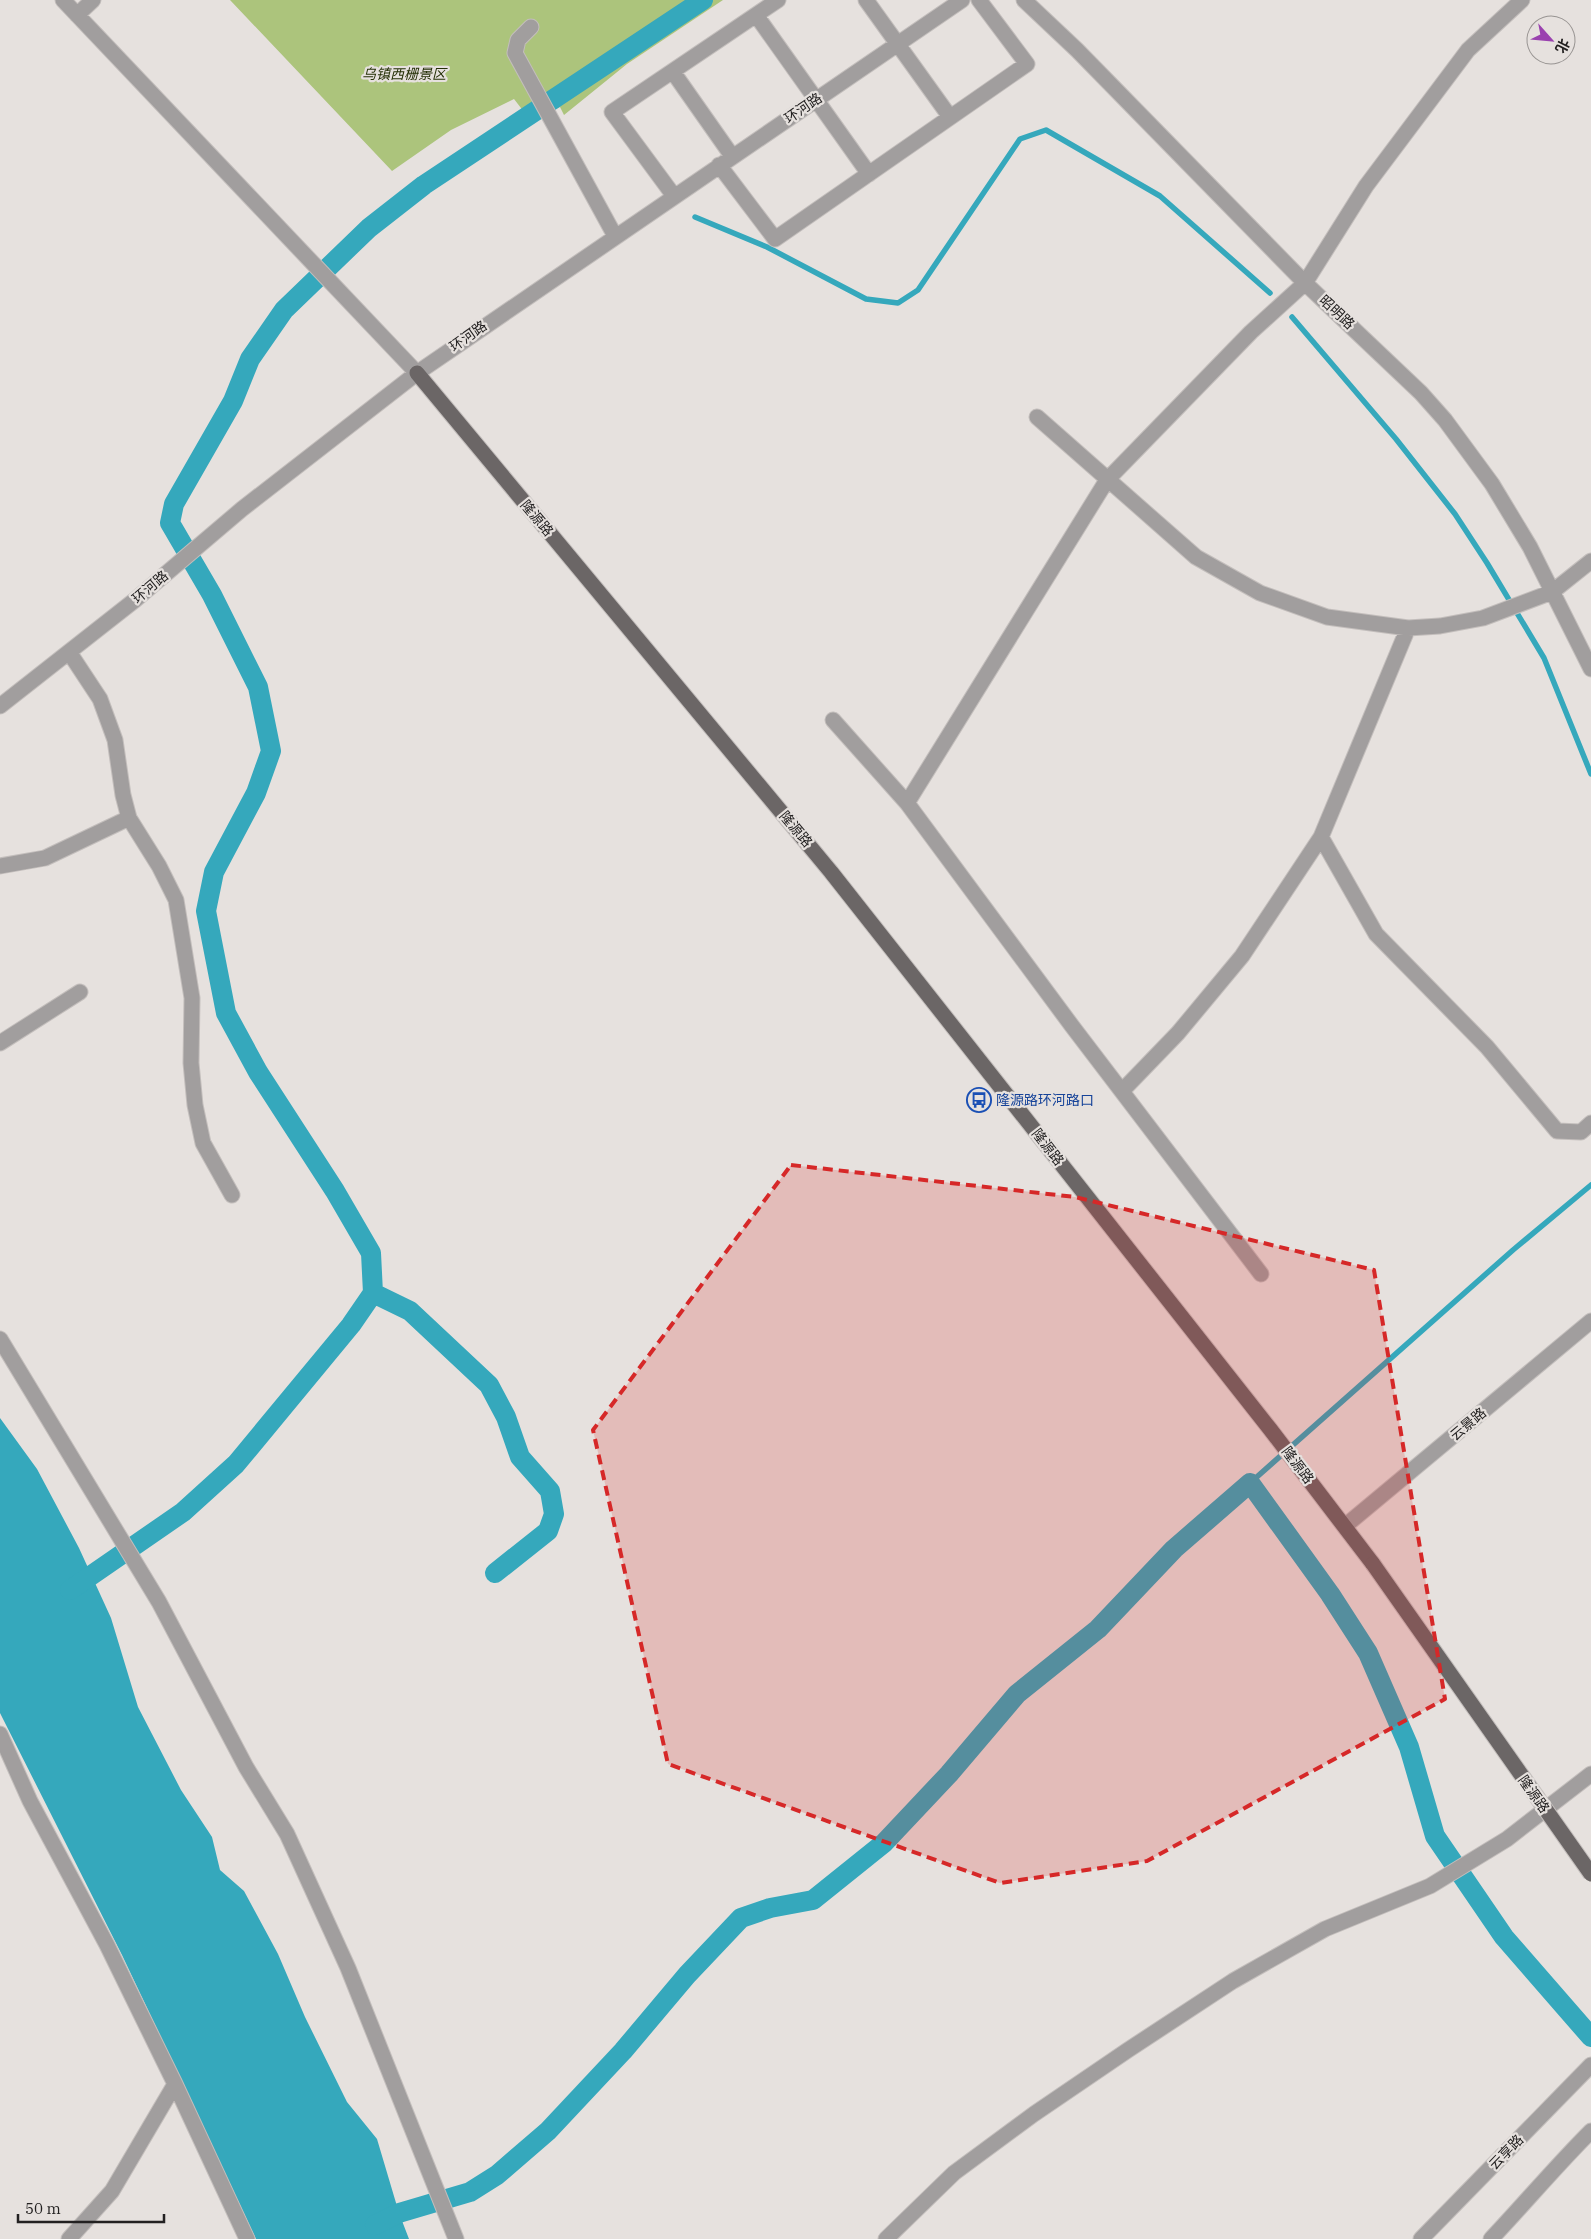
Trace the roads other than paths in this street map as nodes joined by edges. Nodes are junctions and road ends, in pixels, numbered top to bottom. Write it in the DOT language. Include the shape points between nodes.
graph roads {
  1 [pos="63,0"];
  2 [pos="93,0"];
  3 [pos="778,0"];
  4 [pos="866,0"];
  5 [pos="962,0"];
  6 [pos="979,0"];
  7 [pos="1024,0"];
  8 [pos="1522,0"];
  9 [pos="78,15"];
  10 [pos="756,15"];
  11 [pos="531,27"];
  12 [pos="897,44"];
  13 [pos="672,72"];
  14 [pos="816,99"];
  15 [pos="950,117"];
  16 [pos="732,156"];
  17 [pos="719,165"];
  18 [pos="869,174"];
  19 [pos="674,196"];
  20 [pos="615,236"];
  21 [pos="1305,283"];
  22 [pos="417,373"];
  23 [pos="1036,417"];
  24 [pos="1107,480"];
  25 [pos="1591,561"];
  26 [pos="1552,592"];
  27 [pos="1408,628"];
  28 [pos="69,652"];
  29 [pos="1591,669"];
  30 [pos="0,706"];
  31 [pos="833,720"];
  32 [pos="907,803"];
  33 [pos="129,818"];
  34 [pos="1320,837"];
  35 [pos="0,866"];
  36 [pos="80,992"];
  37 [pos="0,1044"];
  38 [pos="1122,1091"];
  39 [pos="1591,1123"];
  40 [pos="232,1196"];
  41 [pos="1261,1274"];
  42 [pos="1591,1321"];
  43 [pos="0,1339"];
  44 [pos="1345,1526"];
  45 [pos="0,1734"];
  46 [pos="1591,1774"];
  47 [pos="1545,1809"];
  48 [pos="1591,1874"];
  49 [pos="1591,2065"];
  50 [pos="175,2084"];
  51 [pos="1591,2131"];
  52 [pos="69,2239"];
  53 [pos="247,2239"];
  54 [pos="456,2239"];
  55 [pos="886,2239"];
  56 [pos="1421,2239"];
  57 [pos="1491,2239"];
  1 -- 9 [label="street"];
  2 -- 9 [label="street"];
  3 -- 10 [label="street"];
  4 -- 12 [label="street"];
  5 -- 12 [label="street, 环河路"];
  6 -- 15 [label="street" via="1027,64"];
  7 -- 21 [label="street, 昭明路"];
  8 -- 21 [label="street" via="1468,50 1366,186"];
  9 -- 22 [label="street"];
  10 -- 13 [label="street"];
  10 -- 14 [label="street"];
  11 -- 20 [label="street" via="518,40 514,53"];
  12 -- 14 [label="street, 环河路"];
  12 -- 15 [label="street"];
  13 -- 16 [label="street"];
  13 -- 19 [label="street" via="612,112"];
  14 -- 16 [label="street, 环河路"];
  14 -- 18 [label="street"];
  15 -- 18 [label="street"];
  16 -- 17 [label="street, 环河路"];
  17 -- 18 [label="street" via="775,239"];
  17 -- 19 [label="street, 环河路"];
  19 -- 20 [label="street, 环河路"];
  20 -- 22 [label="street, 环河路"];
  21 -- 24 [label="street" via="1251,332"];
  21 -- 26 [label="street, 昭明路" via="1375,347 1444,420 1492,484 1530,547"];
  22 -- 28 [label="street, 环河路" via="242,510"];
  22 -- 44 [label="main road, 隆源路" via="831,872"];
  23 -- 24 [label="street"];
  24 -- 27 [label="street" via="1196,557 1260,593 1327,617"];
  24 -- 32 [label="street"];
  25 -- 26 [label="street"];
  26 -- 27 [label="street" via="1474,620"];
  26 -- 29 [label="street, 昭明路"];
  27 -- 34 [label="street"];
  28 -- 30 [label="street, 环河路"];
  28 -- 33 [label="street" via="100,699 115,740 122,795"];
  31 -- 32 [label="street"];
  32 -- 38 [label="street"];
  33 -- 35 [label="street" via="45,858"];
  33 -- 40 [label="street" via="176,900 192,998 191,1063 195,1105 203,1143"];
  34 -- 38 [label="street" via="1242,956 1178,1033"];
  34 -- 39 [label="street" via="1376,934 1487,1047 1557,1131 1581,1132"];
  36 -- 37 [label="street"];
  38 -- 41 [label="street"];
  42 -- 44 [label="street, 云景路"];
  43 -- 54 [label="street" via="159,1602 246,1767 287,1834 348,1968"];
  44 -- 47 [label="main road, 隆源路, bridge"];
  45 -- 50 [label="street" via="30,1801 107,1945"];
  46 -- 47 [label="street"];
  47 -- 48 [label="main road, 隆源路, bridge"];
  47 -- 55 [label="street" via="1487,1851 1430,1886 1325,1930 1233,1981 1034,2114 954,2173"];
  49 -- 56 [label="street, 云享路"];
  50 -- 52 [label="street" via="112,2191"];
  50 -- 53 [label="street"];
  51 -- 57 [label="street" via="1553,2168"];
}
